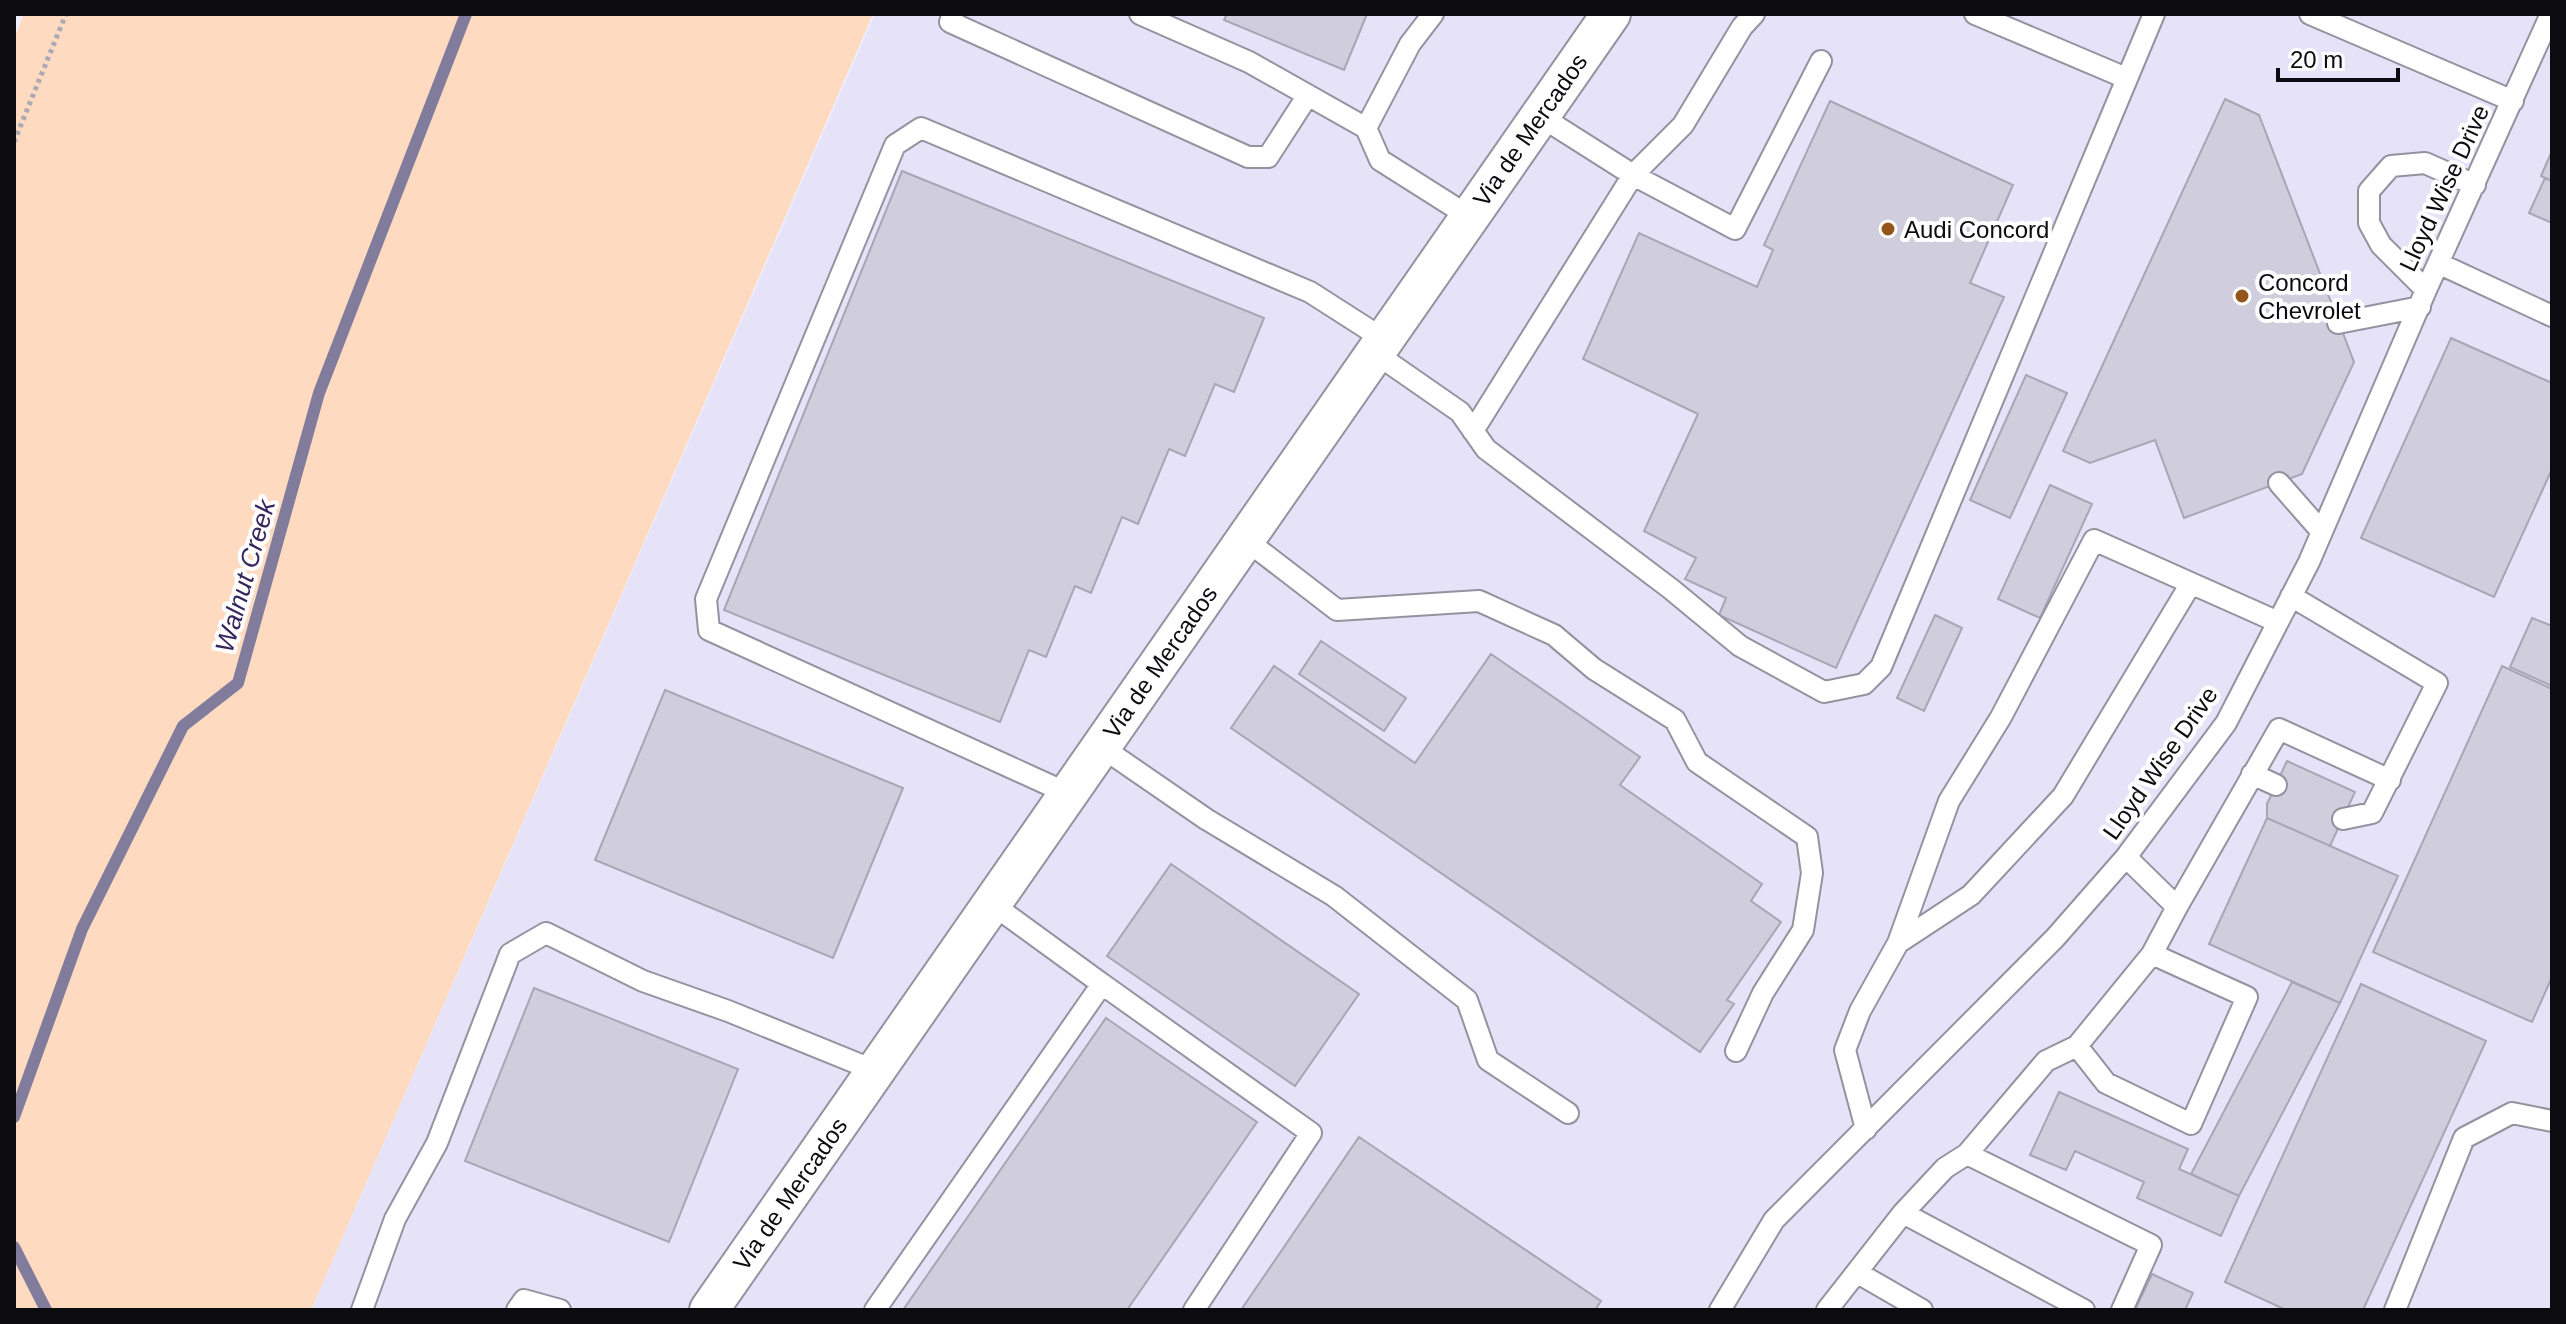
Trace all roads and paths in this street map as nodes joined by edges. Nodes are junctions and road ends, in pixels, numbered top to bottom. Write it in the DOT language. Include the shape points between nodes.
graph roads {
  1 [pos="66,14"];
  2 [pos="953,14"];
  3 [pos="1140,14"];
  4 [pos="1433,14"];
  5 [pos="1754,14"];
  6 [pos="1975,14"];
  7 [pos="2154,14"];
  8 [pos="2310,14"];
  9 [pos="2551,14"];
  10 [pos="1609,15"];
  11 [pos="1821,61"];
  12 [pos="2126,78"];
  13 [pos="1308,95"];
  14 [pos="2513,101"];
  15 [pos="1540,116"];
  16 [pos="1366,128"];
  17 [pos="14,142"];
  18 [pos="1633,175"];
  19 [pos="2475,185"];
  20 [pos="1470,217"];
  21 [pos="2440,264"];
  22 [pos="2423,298"];
  23 [pos="2552,316"];
  24 [pos="2338,323"];
  25 [pos="1380,347"];
  26 [pos="1473,431"];
  27 [pos="2279,483"];
  28 [pos="2322,532"];
  29 [pos="1246,540"];
  30 [pos="2190,585"];
  31 [pos="2291,596"];
  32 [pos="2278,622"];
  33 [pos="1100,746"];
  34 [pos="2252,774"];
  35 [pos="2390,780"];
  36 [pos="2276,785"];
  37 [pos="1069,794"];
  38 [pos="2343,819"];
  39 [pos="2126,857"];
  40 [pos="992,904"];
  41 [pos="2177,907"];
  42 [pos="1898,943"];
  43 [pos="2152,954"];
  44 [pos="1102,984"];
  45 [pos="2077,1046"];
  46 [pos="1736,1051"];
  47 [pos="876,1071"];
  48 [pos="1568,1113"];
  49 [pos="2552,1121"];
  50 [pos="1866,1129"];
  51 [pos="1967,1154"];
  52 [pos="1903,1213"];
  53 [pos="1858,1273"];
  54 [pos="362,1310"];
  55 [pos="517,1310"];
  56 [pos="560,1310"];
  57 [pos="709,1310"];
  58 [pos="875,1310"];
  59 [pos="1194,1310"];
  60 [pos="1720,1310"];
  61 [pos="1827,1310"];
  62 [pos="1922,1310"];
  63 [pos="2084,1310"];
  64 [pos="2122,1310"];
  65 [pos="2395,1310"];
  1 -- 17 [label="path"];
  2 -- 13 [label="lane" via="950,22 1248,157 1268,157"];
  3 -- 13 [label="lane" via="1249,62"];
  4 -- 16 [label="lane" via="1410,44"];
  5 -- 18 [label="lane" via="1683,125"];
  6 -- 12 [label="lane"];
  7 -- 12 [label="lane"];
  8 -- 14 [label="lane"];
  9 -- 14 [label="lane, Lloyd Wise Drive"];
  10 -- 15 [label="street, Via de Mercados"];
  11 -- 18 [label="lane" via="1735,229"];
  12 -- 26 [label="lane" via="1881,667 1864,684 1824,692 1740,646 1486,449"];
  13 -- 16 [label="lane"];
  14 -- 19 [label="lane, Lloyd Wise Drive"];
  15 -- 18 [label="lane"];
  15 -- 20 [label="street, Via de Mercados"];
  16 -- 20 [label="lane" via="1380,160"];
  18 -- 26 [label="lane"];
  19 -- 21 [label="lane, Lloyd Wise Drive"];
  19 -- 22 [label="lane" via="2425,163 2391,166 2369,191 2369,223"];
  20 -- 25 [label="street, Via de Mercados"];
  21 -- 22 [label="lane, Lloyd Wise Drive"];
  21 -- 23 [label="lane"];
  22 -- 24 [label="lane"];
  22 -- 28 [label="lane, Lloyd Wise Drive"];
  25 -- 26 [label="lane" via="1460,412"];
  25 -- 29 [label="street, Via de Mercados"];
  25 -- 37 [label="lane" via="1310,292 921,128 895,145 706,599 709,630"];
  27 -- 28 [label="lane"];
  28 -- 31 [label="lane, Lloyd Wise Drive"];
  29 -- 33 [label="street, Via de Mercados"];
  29 -- 46 [label="lane" via="1337,610 1479,601 1554,635 1594,669 1675,720 1697,762 1807,837 1812,873 1803,930 1763,993"];
  30 -- 32 [label="lane"];
  30 -- 42 [label="lane" via="2063,796 1971,895"];
  30 -- 42 [label="lane" via="2094,540 2001,717 1949,801"];
  31 -- 32 [label="lane, Lloyd Wise Drive"];
  31 -- 35 [label="lane" via="2437,683"];
  32 -- 39 [label="lane, Lloyd Wise Drive" via="2226,723"];
  33 -- 37 [label="street, Via de Mercados"];
  33 -- 48 [label="lane" via="1206,819 1334,896 1467,1000 1488,1060"];
  34 -- 35 [label="lane" via="2279,729"];
  34 -- 36 [label="lane"];
  34 -- 41 [label="lane"];
  35 -- 38 [label="lane" via="2372,813"];
  37 -- 40 [label="street, Via de Mercados"];
  39 -- 41 [label="lane"];
  39 -- 50 [label="lane, Lloyd Wise Drive" via="2055,938"];
  40 -- 44 [label="lane"];
  40 -- 47 [label="street, Via de Mercados"];
  41 -- 43 [label="lane"];
  42 -- 50 [label="lane" via="1845,1050"];
  43 -- 45 [label="lane"];
  43 -- 45 [label="lane" via="2247,997 2191,1124 2106,1083"];
  44 -- 58 [label="lane"];
  44 -- 59 [label="lane" via="1311,1133"];
  45 -- 51 [label="lane" via="2046,1061"];
  47 -- 54 [label="lane" via="643,981 546,933 510,954 437,1143 395,1219"];
  47 -- 57 [label="street, Via de Mercados"];
  49 -- 65 [label="lane" via="2512,1113 2464,1138"];
  50 -- 60 [label="lane, Lloyd Wise Drive" via="1774,1220"];
  51 -- 52 [label="lane" via="1945,1168"];
  51 -- 64 [label="lane" via="2151,1245"];
  52 -- 53 [label="lane"];
  52 -- 63 [label="lane"];
  53 -- 61 [label="lane"];
  53 -- 62 [label="lane"];
  55 -- 56 [label="lane" via="524,1300"];
}
